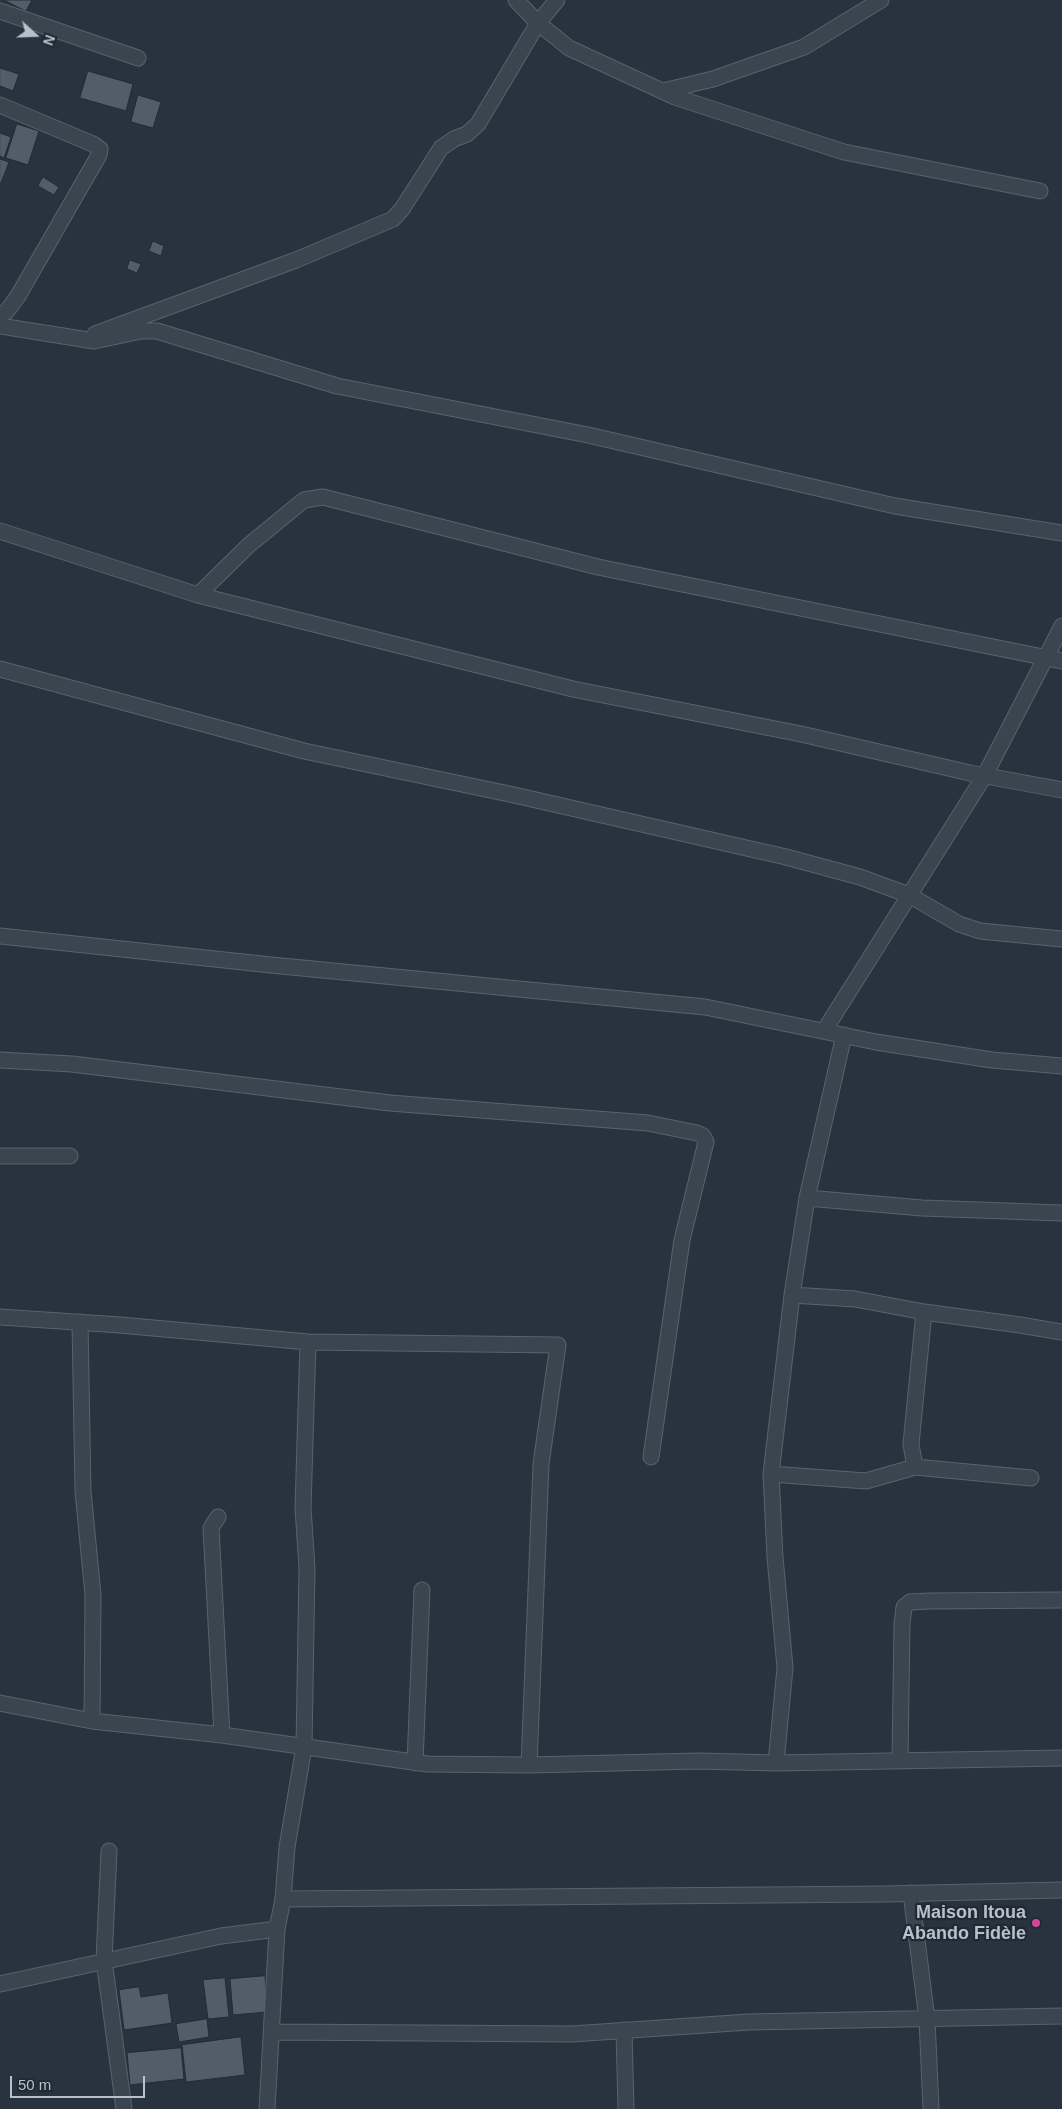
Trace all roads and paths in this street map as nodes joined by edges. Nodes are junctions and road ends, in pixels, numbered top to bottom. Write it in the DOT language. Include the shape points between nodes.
graph roads {
  1 [pos="516,0"];
  2 [pos="556,0"];
  3 [pos="881,0"];
  4 [pos="0,11"];
  5 [pos="538,23"];
  6 [pos="138,58"];
  7 [pos="663,91"];
  8 [pos="0,105"];
  9 [pos="1040,190"];
  10 [pos="0,316"];
  11 [pos="0,326"];
  12 [pos="80,340"];
  13 [pos="0,531"];
  14 [pos="1062,533"];
  15 [pos="198,596"];
  16 [pos="1062,626"];
  17 [pos="1047,658"];
  18 [pos="1062,661"];
  19 [pos="0,670"];
  20 [pos="984,775"];
  21 [pos="1062,790"];
  22 [pos="909,895"];
  23 [pos="0,936"];
  24 [pos="1062,939"];
  25 [pos="824,1032"];
  26 [pos="844,1035"];
  27 [pos="0,1060"];
  28 [pos="1062,1066"];
  29 [pos="0,1156"];
  30 [pos="70,1156"];
  31 [pos="807,1198"];
  32 [pos="1062,1213"];
  33 [pos="792,1295"];
  34 [pos="924,1312"];
  35 [pos="0,1317"];
  36 [pos="80,1322"];
  37 [pos="1062,1332"];
  38 [pos="308,1342"];
  39 [pos="651,1457"];
  40 [pos="914,1468"];
  41 [pos="771,1474"];
  42 [pos="1031,1478"];
  43 [pos="218,1517"];
  44 [pos="422,1590"];
  45 [pos="1062,1600"];
  46 [pos="0,1703"];
  47 [pos="92,1721"];
  48 [pos="222,1735"];
  49 [pos="304,1746"];
  50 [pos="1062,1758"];
  51 [pos="900,1760"];
  52 [pos="415,1763"];
  53 [pos="776,1763"];
  54 [pos="529,1765"];
  55 [pos="109,1851"];
  56 [pos="1062,1890"];
  57 [pos="911,1893"];
  58 [pos="283,1899"];
  59 [pos="277,1929"];
  60 [pos="104,1960"];
  61 [pos="0,1984"];
  62 [pos="1062,2016"];
  63 [pos="927,2019"];
  64 [pos="624,2030"];
  65 [pos="273,2032"];
  66 [pos="124,2109"];
  67 [pos="267,2109"];
  68 [pos="626,2109"];
  69 [pos="931,2109"];
  1 -- 5 [label="street"];
  2 -- 5 [label="street"];
  3 -- 7 [label="street" via="804,47 713,79"];
  4 -- 6 [label="street"];
  5 -- 7 [label="street" via="569,48"];
  5 -- 12 [label="street" via="478,124 442,148 393,219 296,260"];
  7 -- 9 [label="street" via="844,152"];
  8 -- 10 [label="street" via="100,149 18,296"];
  11 -- 12 [label="street"];
  12 -- 14 [label="street" via="104,340 141,331 157,331 337,386 588,435 895,506"];
  13 -- 15 [label="street"];
  15 -- 17 [label="street" via="249,545 304,500 323,497 598,567"];
  15 -- 20 [label="street" via="573,689 801,734"];
  16 -- 17 [label="street"];
  17 -- 18 [label="street"];
  17 -- 20 [label="street"];
  19 -- 22 [label="street" via="304,750 786,857 860,877"];
  20 -- 21 [label="street"];
  20 -- 22 [label="street"];
  22 -- 24 [label="street" via="959,924 980,931"];
  22 -- 25 [label="street"];
  23 -- 25 [label="street" via="706,1007"];
  25 -- 26 [label="street"];
  26 -- 28 [label="street" via="992,1060"];
  26 -- 31 [label="street"];
  27 -- 39 [label="street" via="72,1064 390,1103 648,1123 703,1136 706,1142 682,1240"];
  29 -- 30 [label="street"];
  31 -- 32 [label="street" via="922,1208"];
  31 -- 33 [label="street"];
  33 -- 34 [label="street" via="855,1299"];
  33 -- 41 [label="street"];
  34 -- 37 [label="street"];
  34 -- 40 [label="street" via="911,1444"];
  35 -- 36 [label="street"];
  36 -- 38 [label="street"];
  36 -- 47 [label="street" via="83,1491 94,1595"];
  38 -- 49 [label="street" via="303,1508 307,1568"];
  38 -- 54 [label="street" via="558,1345 541,1464"];
  40 -- 41 [label="street" via="866,1481"];
  40 -- 42 [label="street"];
  41 -- 53 [label="street" via="785,1668"];
  43 -- 48 [label="street" via="211,1528"];
  44 -- 52 [label="street"];
  45 -- 51 [label="street" via="930,1601 910,1602 904,1607"];
  46 -- 47 [label="street"];
  47 -- 48 [label="street"];
  48 -- 49 [label="street"];
  49 -- 52 [label="street"];
  49 -- 58 [label="street" via="287,1846"];
  50 -- 51 [label="street"];
  51 -- 53 [label="street"];
  52 -- 54 [label="street"];
  53 -- 54 [label="street" via="699,1761"];
  55 -- 60 [label="street"];
  56 -- 57 [label="street"];
  57 -- 58 [label="street"];
  57 -- 63 [label="street"];
  58 -- 59 [label="street"];
  59 -- 60 [label="street" via="220,1936"];
  59 -- 65 [label="street"];
  60 -- 61 [label="street"];
  60 -- 66 [label="street"];
  62 -- 63 [label="street"];
  63 -- 64 [label="street" via="749,2022"];
  63 -- 69 [label="street"];
  64 -- 65 [label="street" via="572,2034"];
  64 -- 68 [label="street"];
  65 -- 67 [label="street"];
}
